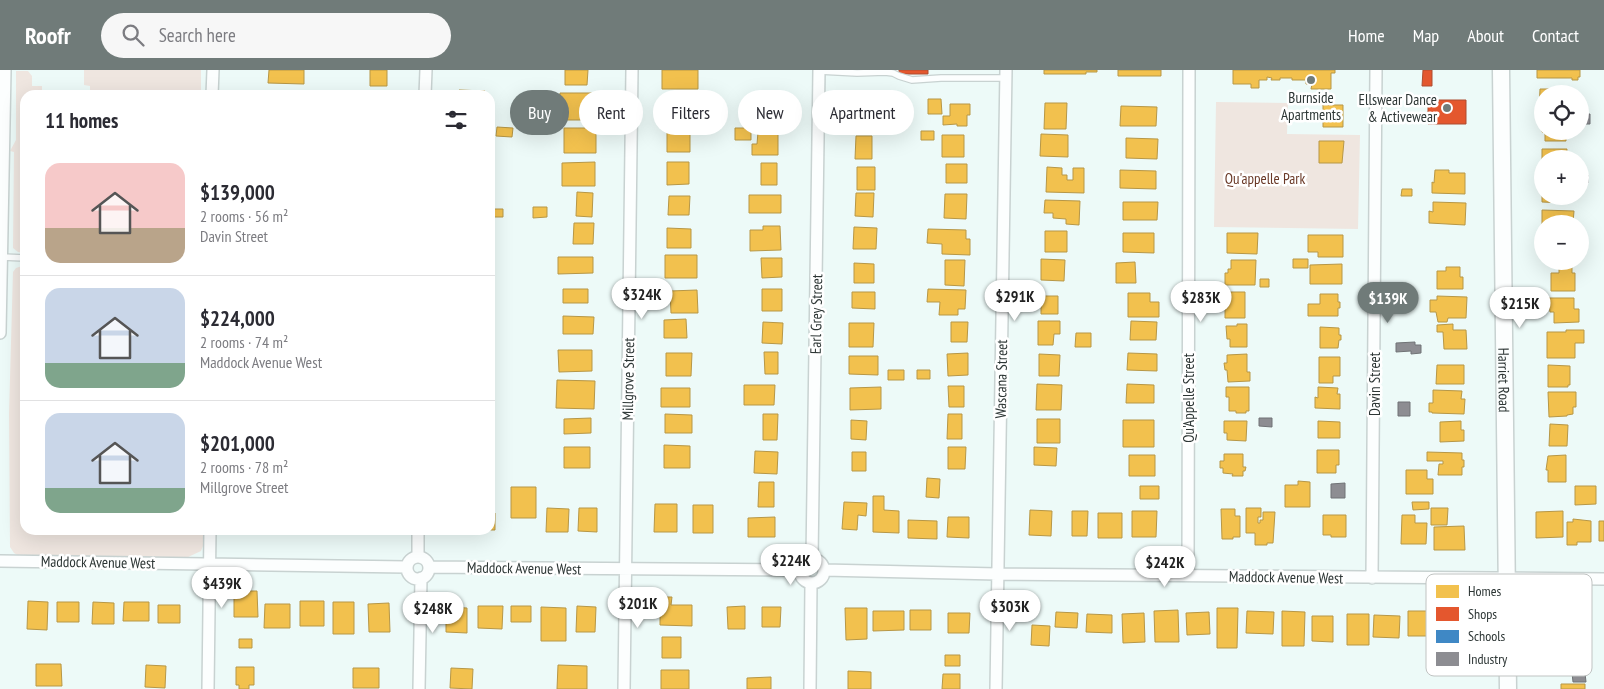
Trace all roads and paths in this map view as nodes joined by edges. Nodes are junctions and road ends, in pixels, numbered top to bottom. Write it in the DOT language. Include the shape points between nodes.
graph roads {
  1 [pos="5,70"];
  2 [pos="213,70"];
  3 [pos="426,70"];
  4 [pos="632,70"];
  5 [pos="1189,70"];
  6 [pos="1376,70"];
  7 [pos="1501,70"];
  8 [pos="819,71"];
  9 [pos="1006,74"];
  10 [pos="212,90"];
  11 [pos="425,90"];
  12 [pos="2,257"];
  13 [pos="20,258"];
  14 [pos="0,333"];
  15 [pos="210,535"];
  16 [pos="418,535"];
  17 [pos="418,556"];
  18 [pos="812,558"];
  19 [pos="0,561"];
  20 [pos="210,564"];
  21 [pos="406,567"];
  22 [pos="429,567"];
  23 [pos="626,569"];
  24 [pos="799,570"];
  25 [pos="824,570"];
  26 [pos="997,574"];
  27 [pos="1507,574"];
  28 [pos="1188,575"];
  29 [pos="421,578"];
  30 [pos="1372,578"];
  31 [pos="1426,578"];
  32 [pos="811,583"];
  33 [pos="1508,676"];
  34 [pos="208,689"];
  35 [pos="419,689"];
  36 [pos="624,689"];
  37 [pos="810,689"];
  38 [pos="996,689"];
  39 [pos="1508,689"];
  1 -- 12 [label="street"];
  2 -- 10 [label="street"];
  3 -- 11 [label="street"];
  4 -- 23 [label="street, Millgrove Street"];
  5 -- 28 [label="street, Qu'Appelle Street"];
  6 -- 30 [label="street, Davin Street"];
  7 -- 27 [label="main road, Harriet Road"];
  8 -- 9 [label="lane" via="885,72 912,80"];
  8 -- 18 [label="street, Earl Grey Street"];
  9 -- 26 [label="street, Wascana Street"];
  12 -- 13 [label="lane"];
  12 -- 14 [label="street"];
  15 -- 20 [label="street"];
  16 -- 17 [label="street"];
  17 -- 21 [label="street" via="411,558"];
  17 -- 22 [label="street" via="424,558"];
  18 -- 24 [label="street" via="805,560"];
  18 -- 25 [label="street" via="819,561"];
  19 -- 20 [label="street, Maddock Avenue West"];
  20 -- 21 [label="street, Maddock Avenue West"];
  20 -- 34 [label="street"];
  21 -- 29 [label="street" via="410,576"];
  22 -- 23 [label="street, Maddock Avenue West"];
  22 -- 29 [label="street"];
  23 -- 24 [label="street, Maddock Avenue West"];
  23 -- 36 [label="street, Millgrove Street"];
  24 -- 32 [label="street" via="801,577"];
  25 -- 26 [label="street, Maddock Avenue West"];
  25 -- 32 [label="street" via="818,580"];
  26 -- 28 [label="street, Maddock Avenue West"];
  26 -- 38 [label="street, Wascana Street"];
  28 -- 30 [label="street, Maddock Avenue West"];
  29 -- 35 [label="street"];
  30 -- 31 [label="street, Maddock Avenue West"];
  32 -- 37 [label="street"];
  33 -- 39 [label="main road, Harriet Road"];
}
